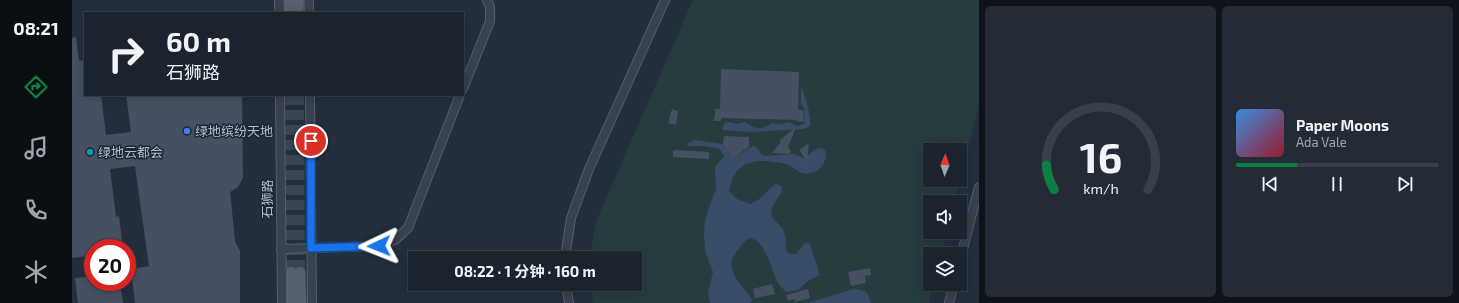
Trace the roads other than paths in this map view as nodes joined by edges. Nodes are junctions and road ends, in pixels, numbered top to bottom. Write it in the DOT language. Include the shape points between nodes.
graph roads {
  1 [pos="279,0"];
  2 [pos="289,0"];
  3 [pos="298,0"];
  4 [pos="309,0"];
  5 [pos="487,0"];
  6 [pos="665,0"];
  7 [pos="279,12"];
  8 [pos="289,12"];
  9 [pos="298,12"];
  10 [pos="309,12"];
  11 [pos="464,86"];
  12 [pos="280,96"];
  13 [pos="310,96"];
  14 [pos="460,96"];
  15 [pos="979,187"];
  16 [pos="963,247"];
  17 [pos="311,248"];
  18 [pos="281,249"];
  19 [pos="566,251"];
  20 [pos="567,291"];
  21 [pos="952,291"];
  22 [pos="282,303"];
  23 [pos="291,303"];
  24 [pos="301,303"];
  25 [pos="312,303"];
  26 [pos="568,303"];
  27 [pos="949,303"];
  1 -- 7 [label="street"];
  2 -- 8 [label="main road"];
  3 -- 9 [label="main road"];
  4 -- 10 [label="street"];
  5 -- 11 [label="street" via="490,21"];
  6 -- 19 [label="street" via="589,169 571,218"];
  12 -- 18 [label="street, 石狮路"];
  13 -- 17 [label="street"];
  14 -- 17 [label="street" via="408,228 395,240 379,246"];
  15 -- 16 [label="street"];
  17 -- 18 [label="street"];
  17 -- 25 [label="street"];
  18 -- 22 [label="street, 石狮路"];
  20 -- 26 [label="street"];
  21 -- 27 [label="street"];
  23 -- 24 [label="main road" via="295,272"];
}
